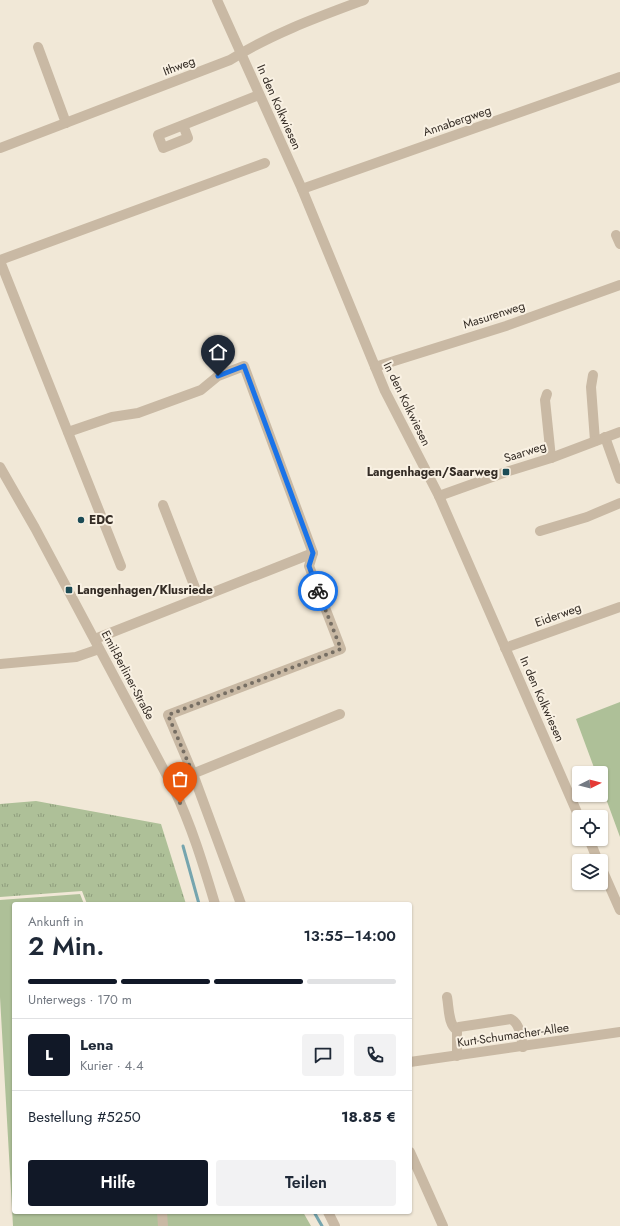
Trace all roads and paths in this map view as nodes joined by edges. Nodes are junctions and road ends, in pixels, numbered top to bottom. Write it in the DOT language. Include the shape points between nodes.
graph roads {
  1 [pos="217,0"];
  2 [pos="364,0"];
  3 [pos="351,2"];
  4 [pos="38,48"];
  5 [pos="241,53"];
  6 [pos="620,77"];
  7 [pos="259,95"];
  8 [pos="66,123"];
  9 [pos="184,125"];
  10 [pos="0,148"];
  11 [pos="265,163"];
  12 [pos="302,189"];
  13 [pos="0,260"];
  14 [pos="620,285"];
  15 [pos="375,367"];
  16 [pos="593,375"];
  17 [pos="547,394"];
  18 [pos="68,432"];
  19 [pos="620,432"];
  20 [pos="600,439"];
  21 [pos="551,458"];
  22 [pos="0,466"];
  23 [pos="620,479"];
  24 [pos="439,496"];
  25 [pos="620,503"];
  26 [pos="163,505"];
  27 [pos="540,532"];
  28 [pos="313,553"];
  29 [pos="121,566"];
  30 [pos="200,598"];
  31 [pos="620,607"];
  32 [pos="97,644"];
  33 [pos="505,648"];
  34 [pos="0,664"];
  35 [pos="340,714"];
  36 [pos="193,774"];
  37 [pos="170,782"];
  38 [pos="576,810"];
  39 [pos="608,883"];
  40 [pos="214,902"];
  41 [pos="239,902"];
  42 [pos="620,910"];
  43 [pos="448,997"];
  44 [pos="457,1030"];
  45 [pos="620,1032"];
  46 [pos="523,1046"];
  47 [pos="457,1056"];
  48 [pos="412,1062"];
  49 [pos="412,1156"];
  50 [pos="162,1214"];
  51 [pos="329,1214"];
  52 [pos="163,1226"];
  53 [pos="335,1226"];
  54 [pos="443,1226"];
  1 -- 5 [label="street, In den Kolkwiesen"];
  2 -- 3 [label="street, Ithweg"];
  3 -- 5 [label="street, Ithweg"];
  4 -- 8 [label="street"];
  5 -- 7 [label="street, In den Kolkwiesen"];
  5 -- 8 [label="street, Ithweg" via="230,60"];
  6 -- 12 [label="street, Annabergweg"];
  7 -- 9 [label="street"];
  7 -- 12 [label="street, In den Kolkwiesen"];
  8 -- 10 [label="street, Ithweg"];
  11 -- 13 [label="street"];
  12 -- 15 [label="street, In den Kolkwiesen"];
  13 -- 18 [label="street"];
  14 -- 15 [label="street, Masurenweg" via="506,326"];
  15 -- 24 [label="street, In den Kolkwiesen"];
  16 -- 20 [label="street" via="591,387"];
  17 -- 21 [label="street" via="545,400"];
  18 -- 28 [label="street" via="112,417 138,413 201,390 218,376 244,366"];
  18 -- 29 [label="street"];
  19 -- 20 [label="street, Saarweg"];
  20 -- 21 [label="street, Saarweg"];
  20 -- 23 [label="street"];
  21 -- 24 [label="street, Saarweg"];
  22 -- 32 [label="street, Emil-Berliner-Straße"];
  24 -- 33 [label="street, In den Kolkwiesen"];
  25 -- 27 [label="street"];
  26 -- 30 [label="street"];
  28 -- 30 [label="street"];
  28 -- 36 [label="street" via="309,566 341,649 168,715"];
  30 -- 32 [label="street"];
  31 -- 33 [label="street, Eiderweg"];
  32 -- 34 [label="street" via="76,657"];
  32 -- 37 [label="street, Emil-Berliner-Straße"];
  33 -- 38 [label="street, In den Kolkwiesen"];
  35 -- 36 [label="street"];
  36 -- 37 [label="street"];
  36 -- 41 [label="street"];
  37 -- 40 [label="street, Emil-Berliner-Straße" via="189,823"];
  39 -- 42 [label="street"];
  43 -- 44 [label="street" via="451,1021 453,1028"];
  44 -- 46 [label="street" via="459,1027 510,1019 519,1029"];
  44 -- 47 [label="street"];
  45 -- 46 [label="street, Kurt-Schumacher-Allee"];
  46 -- 47 [label="street, Kurt-Schumacher-Allee"];
  47 -- 48 [label="street, Kurt-Schumacher-Allee"];
  49 -- 54 [label="street"];
  50 -- 52 [label="street"];
  51 -- 53 [label="street"];
}
